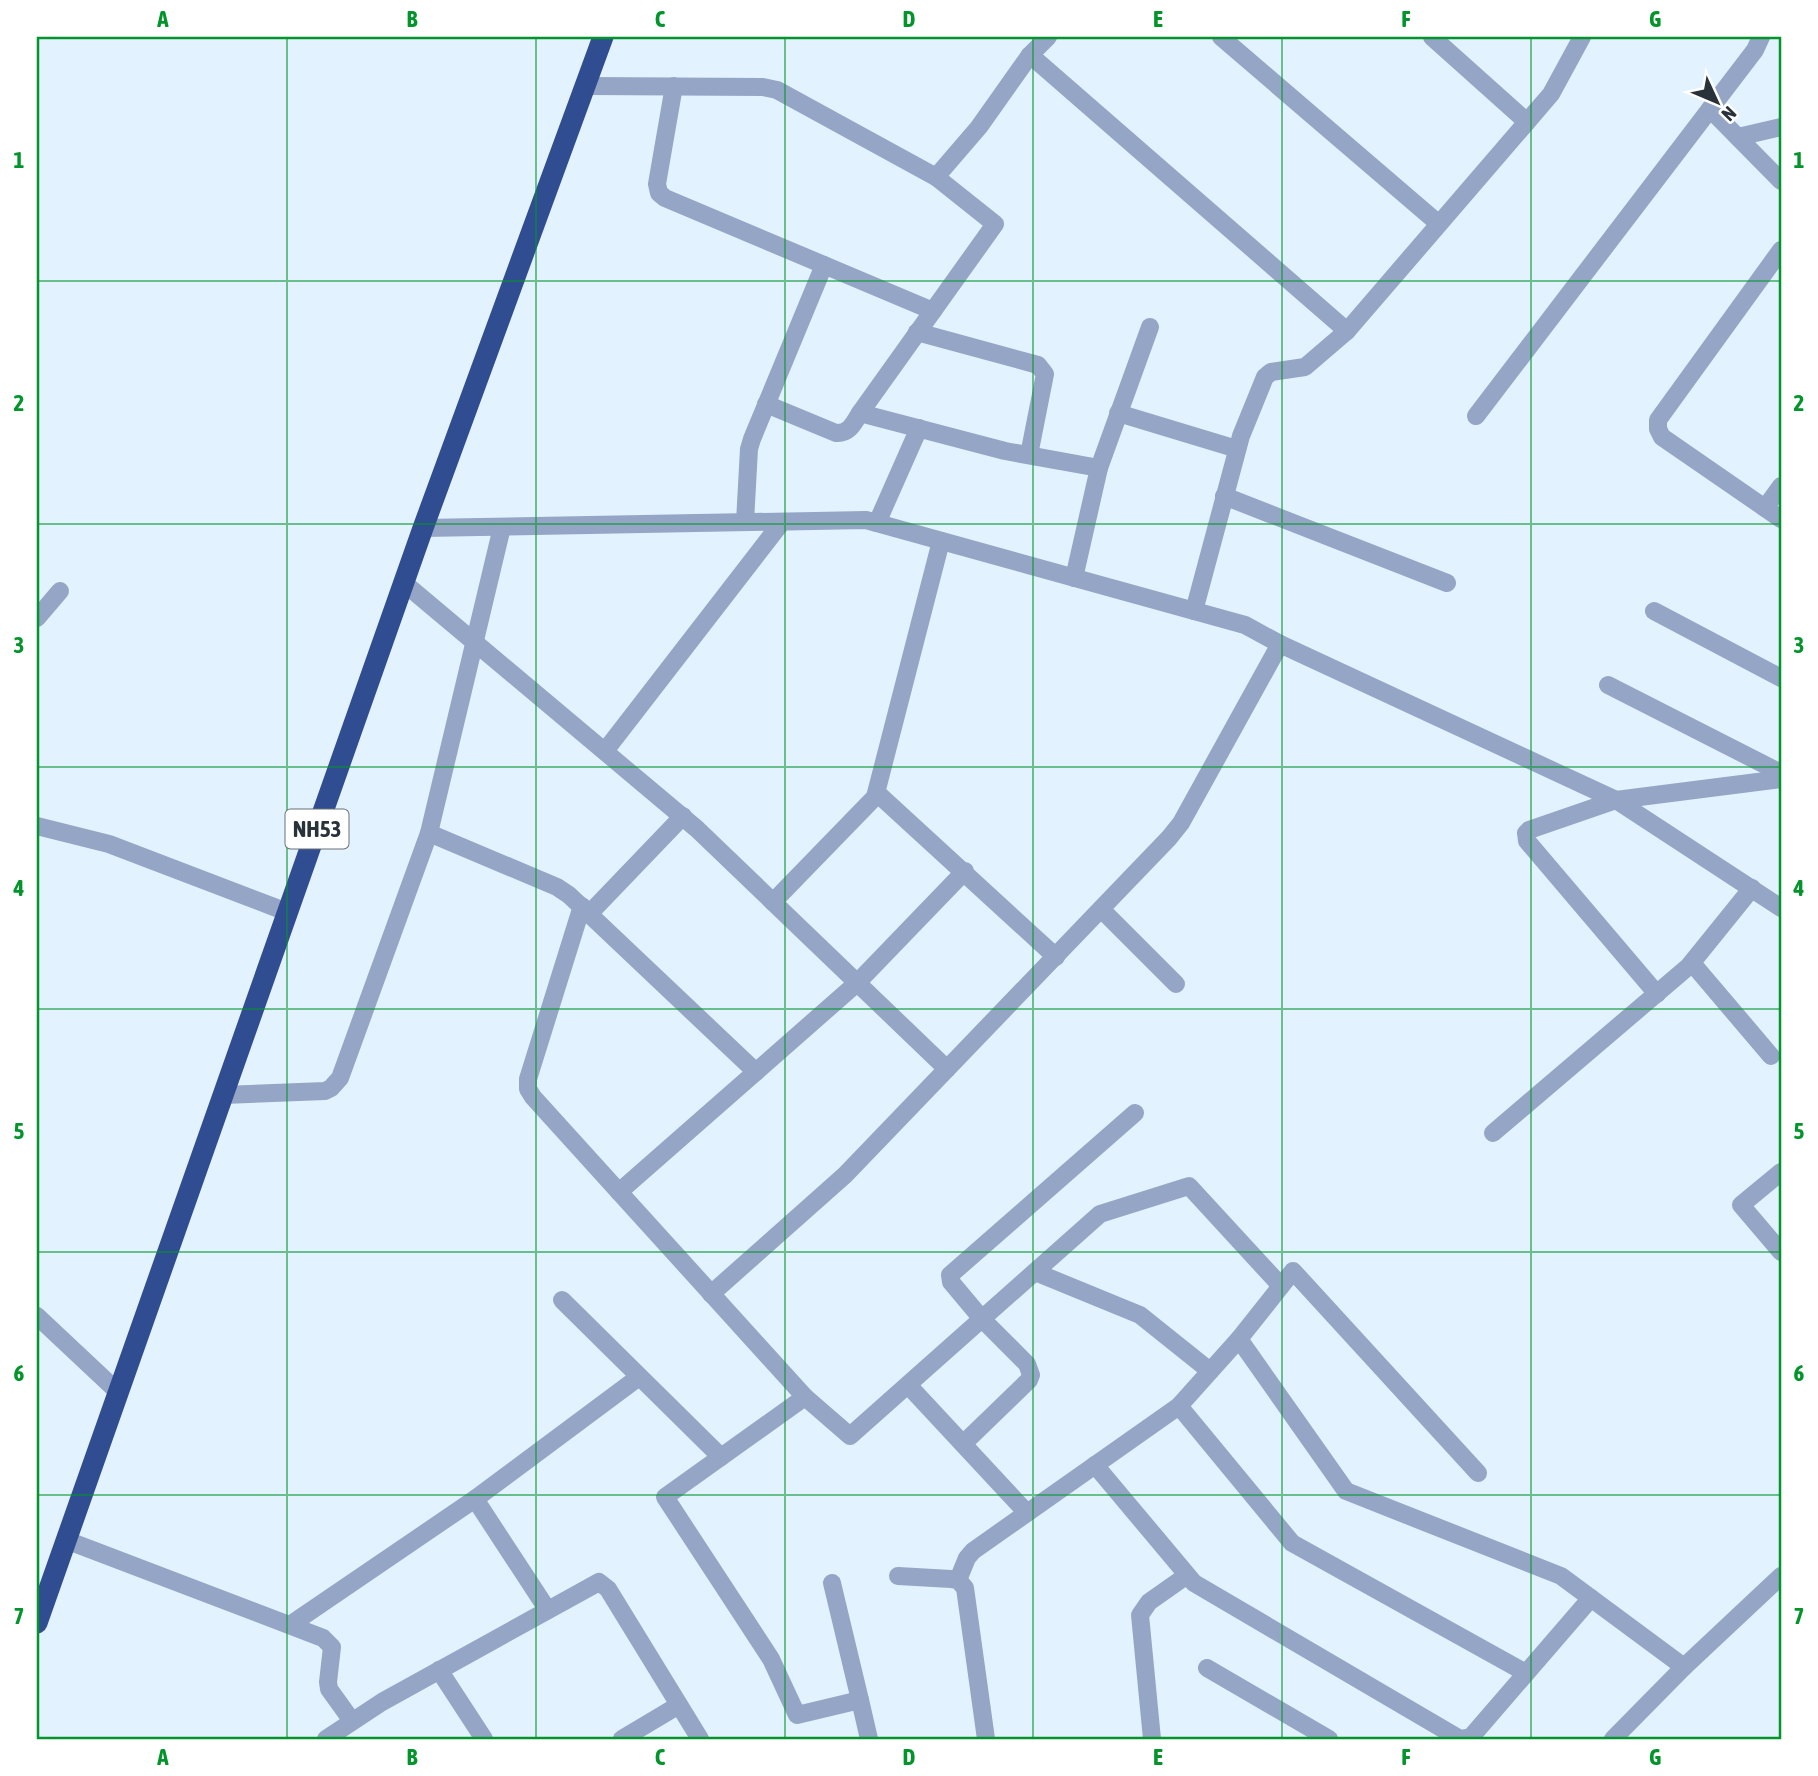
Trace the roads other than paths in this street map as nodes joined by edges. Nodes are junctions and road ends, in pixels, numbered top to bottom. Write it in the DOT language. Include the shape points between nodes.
graph roads {
  1 [pos="603,37"];
  2 [pos="1048,37"];
  3 [pos="1221,37"];
  4 [pos="1432,37"];
  5 [pos="1582,37"];
  6 [pos="1761,37"];
  7 [pos="1030,55"];
  8 [pos="586,86"];
  9 [pos="674,86"];
  10 [pos="1710,109"];
  11 [pos="1527,122"];
  12 [pos="1781,127"];
  13 [pos="1738,137"];
  14 [pos="936,177"];
  15 [pos="1781,181"];
  16 [pos="1439,224"];
  17 [pos="1781,250"];
  18 [pos="824,265"];
  19 [pos="933,310"];
  20 [pos="1150,327"];
  21 [pos="1347,331"];
  22 [pos="917,332"];
  23 [pos="766,404"];
  24 [pos="860,413"];
  25 [pos="1118,413"];
  26 [pos="1476,416"];
  27 [pos="919,428"];
  28 [pos="1237,449"];
  29 [pos="1029,455"];
  30 [pos="1099,468"];
  31 [pos="1781,486"];
  32 [pos="1224,496"];
  33 [pos="1765,508"];
  34 [pos="1781,519"];
  35 [pos="745,522"];
  36 [pos="782,522"];
  37 [pos="877,523"];
  38 [pos="502,527"];
  39 [pos="424,528"];
  40 [pos="941,541"];
  41 [pos="1074,578"];
  42 [pos="404,583"];
  43 [pos="1447,583"];
  44 [pos="60,591"];
  45 [pos="1194,611"];
  46 [pos="1654,611"];
  47 [pos="37,618"];
  48 [pos="473,641"];
  49 [pos="1280,644"];
  50 [pos="1781,678"];
  51 [pos="1608,685"];
  52 [pos="605,751"];
  53 [pos="1781,773"];
  54 [pos="1781,779"];
  55 [pos="877,793"];
  56 [pos="1616,800"];
  57 [pos="682,816"];
  58 [pos="37,826"];
  59 [pos="429,833"];
  60 [pos="965,871"];
  61 [pos="1752,888"];
  62 [pos="773,902"];
  63 [pos="1781,908"];
  64 [pos="1101,909"];
  65 [pos="585,910"];
  66 [pos="287,912"];
  67 [pos="1056,957"];
  68 [pos="1692,962"];
  69 [pos="857,983"];
  70 [pos="1176,984"];
  71 [pos="1657,994"];
  72 [pos="1771,1056"];
  73 [pos="947,1069"];
  74 [pos="756,1072"];
  75 [pos="223,1095"];
  76 [pos="1135,1113"];
  77 [pos="1493,1133"];
  78 [pos="1781,1172"];
  79 [pos="619,1192"];
  80 [pos="1781,1252"];
  81 [pos="1035,1272"];
  82 [pos="1281,1286"];
  83 [pos="711,1294"];
  84 [pos="562,1300"];
  85 [pos="37,1316"];
  86 [pos="982,1319"];
  87 [pos="1239,1339"];
  88 [pos="1210,1371"];
  89 [pos="639,1377"];
  90 [pos="908,1385"];
  91 [pos="118,1392"];
  92 [pos="806,1397"];
  93 [pos="1180,1406"];
  94 [pos="963,1444"];
  95 [pos="721,1457"];
  96 [pos="1095,1465"];
  97 [pos="1478,1474"];
  98 [pos="475,1499"];
  99 [pos="1027,1513"];
  100 [pos="66,1540"];
  101 [pos="898,1576"];
  102 [pos="1186,1576"];
  103 [pos="1781,1576"];
  104 [pos="958,1580"];
  105 [pos="831,1583"];
  106 [pos="1591,1598"];
  107 [pos="547,1609"];
  108 [pos="37,1623"];
  109 [pos="290,1625"];
  110 [pos="1684,1667"];
  111 [pos="1207,1668"];
  112 [pos="439,1670"];
  113 [pos="1526,1673"];
  114 [pos="860,1700"];
  115 [pos="679,1705"];
  116 [pos="352,1721"];
  117 [pos="326,1739"];
  118 [pos="484,1739"];
  119 [pos="622,1739"];
  120 [pos="700,1739"];
  121 [pos="869,1739"];
  122 [pos="986,1739"];
  123 [pos="1152,1739"];
  124 [pos="1329,1739"];
  125 [pos="1613,1739"];
  1 -- 8 [label="highway, NH53"];
  2 -- 7 [label="street"];
  3 -- 16 [label="street"];
  4 -- 11 [label="street"];
  5 -- 11 [label="street" via="1556,86"];
  6 -- 10 [label="street"];
  7 -- 14 [label="street" via="979,127"];
  7 -- 21 [label="street"];
  8 -- 9 [label="street"];
  8 -- 39 [label="highway, NH53"];
  9 -- 14 [label="street" via="777,90"];
  9 -- 18 [label="street" via="659,193"];
  10 -- 13 [label="street"];
  10 -- 26 [label="street"];
  11 -- 16 [label="street"];
  12 -- 13 [label="street"];
  13 -- 15 [label="street"];
  14 -- 19 [label="street" via="995,224"];
  16 -- 21 [label="street"];
  17 -- 33 [label="street" via="1658,420 1662,436"];
  18 -- 19 [label="street"];
  18 -- 23 [label="street"];
  19 -- 22 [label="street"];
  20 -- 25 [label="street"];
  21 -- 28 [label="street" via="1305,367 1265,377"];
  22 -- 24 [label="street"];
  22 -- 29 [label="street" via="1043,369"];
  23 -- 24 [label="street" via="836,433 849,430"];
  23 -- 35 [label="street" via="749,449"];
  24 -- 27 [label="street"];
  25 -- 28 [label="street"];
  25 -- 30 [label="street"];
  27 -- 29 [label="street"];
  27 -- 37 [label="street"];
  28 -- 32 [label="street"];
  29 -- 30 [label="street"];
  30 -- 41 [label="street"];
  31 -- 33 [label="street"];
  32 -- 43 [label="street"];
  32 -- 45 [label="street"];
  33 -- 34 [label="street"];
  35 -- 36 [label="street"];
  35 -- 38 [label="street"];
  36 -- 37 [label="street"];
  36 -- 52 [label="street"];
  37 -- 40 [label="street"];
  38 -- 39 [label="street"];
  38 -- 48 [label="street"];
  39 -- 42 [label="highway, NH53"];
  40 -- 41 [label="street"];
  40 -- 55 [label="street"];
  41 -- 45 [label="street"];
  42 -- 48 [label="street"];
  42 -- 66 [label="highway, NH53"];
  44 -- 47 [label="street"];
  45 -- 49 [label="street" via="1245,625"];
  46 -- 50 [label="street"];
  48 -- 52 [label="street"];
  48 -- 59 [label="street"];
  49 -- 56 [label="street"];
  49 -- 64 [label="street" via="1175,831"];
  51 -- 53 [label="street"];
  52 -- 57 [label="street"];
  54 -- 56 [label="street"];
  55 -- 60 [label="street"];
  55 -- 62 [label="street"];
  56 -- 61 [label="street"];
  56 -- 71 [label="street" via="1529,830 1525,838"];
  57 -- 62 [label="street"];
  57 -- 65 [label="street"];
  58 -- 66 [label="street" via="109,844"];
  59 -- 65 [label="street" via="557,887"];
  59 -- 75 [label="street" via="336,1084 325,1091"];
  60 -- 67 [label="street"];
  60 -- 69 [label="street"];
  61 -- 63 [label="street"];
  61 -- 68 [label="street"];
  62 -- 69 [label="street"];
  64 -- 67 [label="street"];
  64 -- 70 [label="street"];
  65 -- 74 [label="street"];
  65 -- 79 [label="street" via="528,1088"];
  66 -- 75 [label="highway, NH53"];
  67 -- 73 [label="street"];
  68 -- 71 [label="street"];
  68 -- 72 [label="street"];
  69 -- 73 [label="street"];
  69 -- 74 [label="street"];
  71 -- 77 [label="street"];
  73 -- 83 [label="street" via="836,1184"];
  74 -- 79 [label="street"];
  75 -- 91 [label="highway, NH53"];
  76 -- 86 [label="street" via="950,1275"];
  78 -- 80 [label="street" via="1741,1205"];
  79 -- 83 [label="street"];
  81 -- 82 [label="street" via="1100,1214 1189,1186"];
  81 -- 86 [label="street"];
  81 -- 88 [label="street" via="1140,1315"];
  82 -- 87 [label="street"];
  82 -- 97 [label="street" via="1293,1271"];
  83 -- 92 [label="street"];
  84 -- 89 [label="street"];
  85 -- 91 [label="street"];
  86 -- 90 [label="street"];
  86 -- 94 [label="street" via="1027,1364 1031,1375"];
  87 -- 88 [label="street"];
  87 -- 106 [label="street" via="1346,1491 1561,1576"];
  88 -- 93 [label="street"];
  89 -- 95 [label="street"];
  89 -- 98 [label="street"];
  90 -- 92 [label="street" via="850,1436"];
  90 -- 94 [label="street"];
  91 -- 100 [label="highway, NH53"];
  92 -- 95 [label="street"];
  93 -- 96 [label="street"];
  93 -- 113 [label="street" via="1293,1543"];
  94 -- 99 [label="street"];
  95 -- 114 [label="street" via="665,1497 771,1659 797,1715"];
  96 -- 99 [label="street"];
  96 -- 102 [label="street"];
  98 -- 107 [label="street"];
  98 -- 109 [label="street"];
  99 -- 104 [label="street" via="973,1551"];
  100 -- 108 [label="highway, NH53"];
  100 -- 109 [label="street"];
  101 -- 104 [label="street"];
  102 -- 113 [label="street" via="1460,1739 1471,1737"];
  102 -- 123 [label="street" via="1149,1602 1140,1615"];
  103 -- 110 [label="street"];
  104 -- 122 [label="street" via="965,1588"];
  105 -- 114 [label="street"];
  106 -- 110 [label="street"];
  106 -- 113 [label="street"];
  107 -- 112 [label="street"];
  107 -- 115 [label="street" via="594,1583 604,1584"];
  109 -- 116 [label="street" via="329,1642 330,1689"];
  110 -- 125 [label="street"];
  111 -- 124 [label="street"];
  112 -- 116 [label="street"];
  112 -- 118 [label="street"];
  114 -- 121 [label="street"];
  115 -- 119 [label="street"];
  115 -- 120 [label="street"];
  116 -- 117 [label="street"];
}
